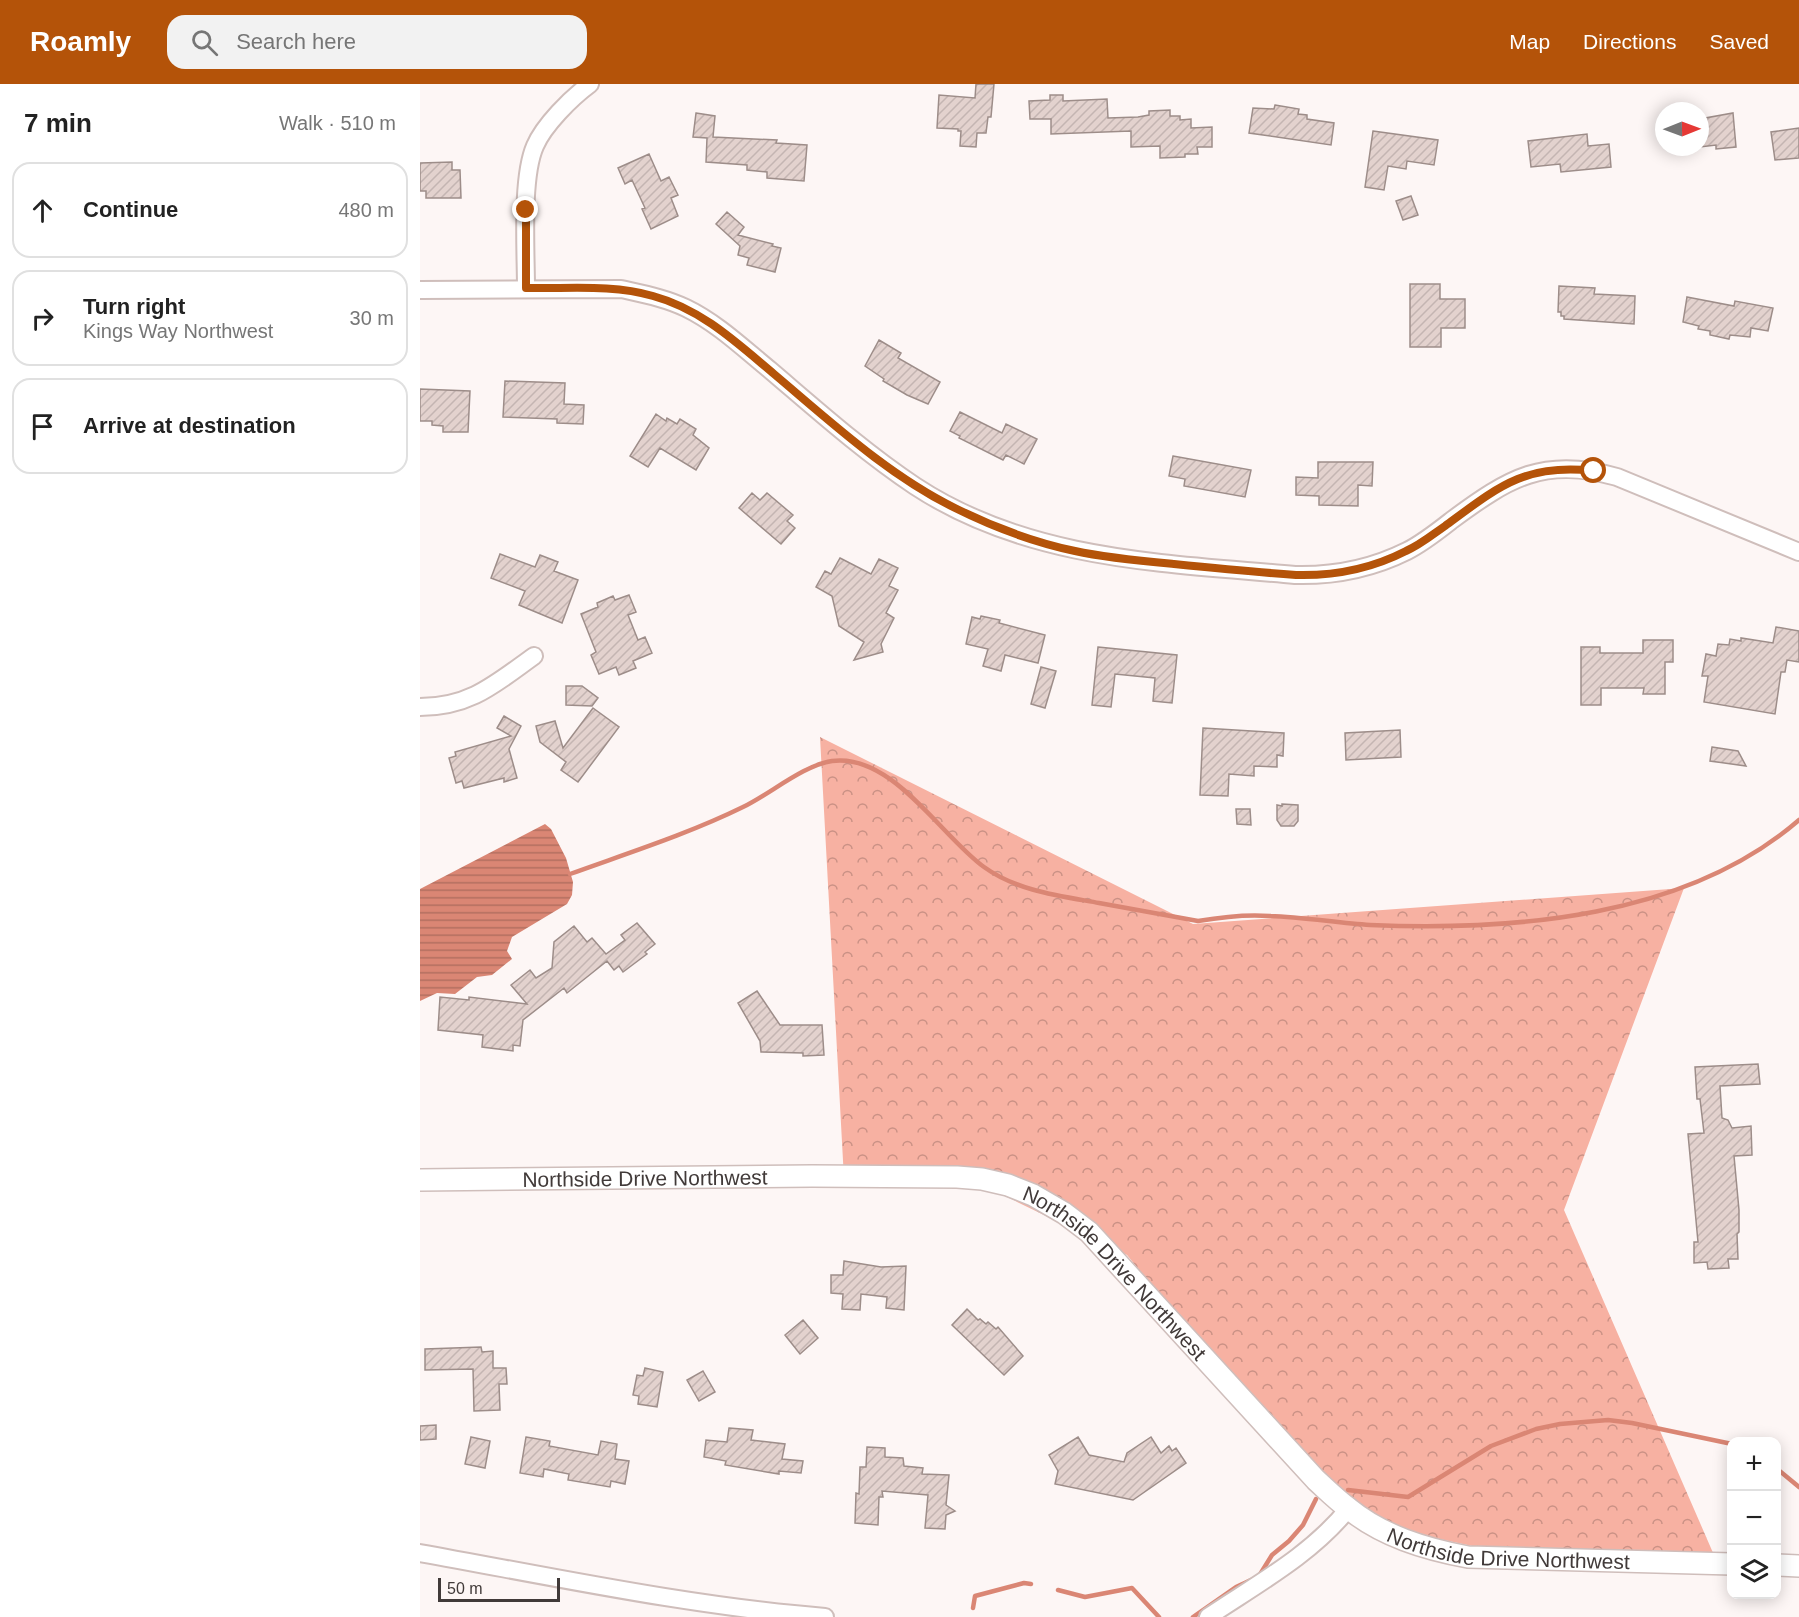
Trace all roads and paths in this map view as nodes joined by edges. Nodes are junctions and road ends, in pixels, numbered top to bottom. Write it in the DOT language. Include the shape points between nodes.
graph roads {
  1 [pos="590,84"];
  2 [pos="526,288"];
  3 [pos="420,290"];
  4 [pos="1799,552"];
  5 [pos="534,656"];
  6 [pos="420,707"];
  7 [pos="420,1180"];
  8 [pos="1348,1509"];
  9 [pos="420,1553"];
  10 [pos="1727,1564"];
  11 [pos="1781,1565"];
  12 [pos="1799,1566"];
  13 [pos="825,1617"];
  14 [pos="1208,1617"];
  1 -- 2 [label="street" via="541,135 530,161"];
  2 -- 3 [label="street"];
  2 -- 4 [label="street" via="621,289 685,308 723,332 868,452 917,487 993,526 1075,551 1296,575 1343,573 1407,551 1511,480 1538,471 1570,468 1617,477"];
  5 -- 6 [label="street" via="484,692 457,703"];
  7 -- 8 [label="street, Northside Drive Northwest" via="957,1176 1008,1185 1064,1213 1089,1232 1316,1480"];
  8 -- 10 [label="street, Northside Drive Northwest" via="1405,1541 1468,1557"];
  8 -- 14 [label="street" via="1315,1545"];
  9 -- 13 [label="street" via="704,1603"];
  11 -- 12 [label="street"];
}
